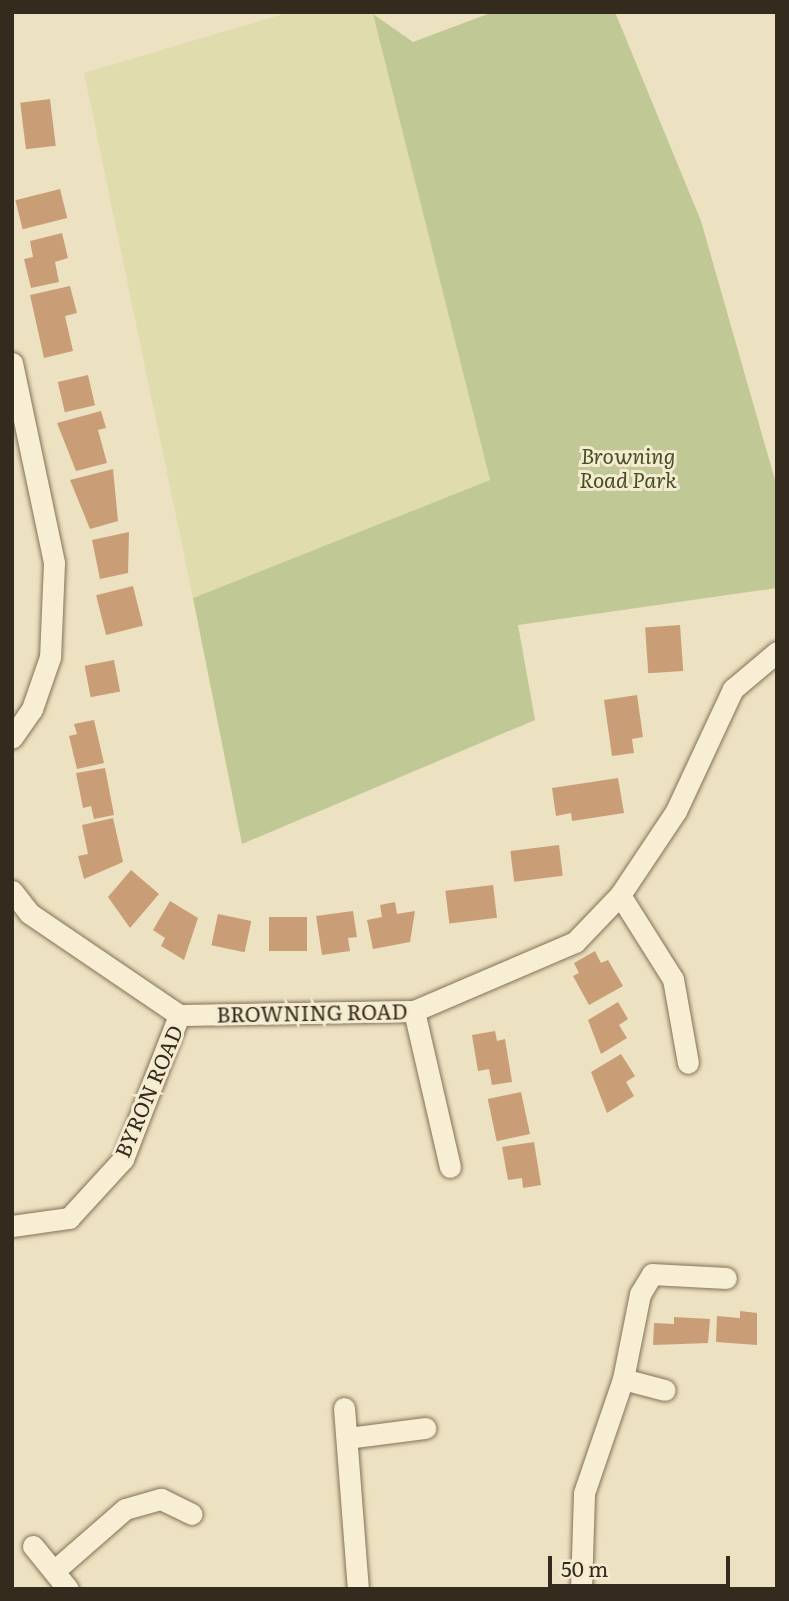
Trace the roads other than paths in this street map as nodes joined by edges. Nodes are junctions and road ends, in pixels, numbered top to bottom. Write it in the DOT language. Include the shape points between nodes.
graph roads {
  1 [pos="12,363"];
  2 [pos="777,652"];
  3 [pos="12,738"];
  4 [pos="12,891"];
  5 [pos="620,895"];
  6 [pos="414,1012"];
  7 [pos="179,1015"];
  8 [pos="688,1063"];
  9 [pos="450,1167"];
  10 [pos="12,1226"];
  11 [pos="726,1278"];
  12 [pos="623,1379"];
  13 [pos="665,1390"];
  14 [pos="344,1408"];
  15 [pos="425,1428"];
  16 [pos="347,1438"];
  17 [pos="192,1514"];
  18 [pos="33,1546"];
  19 [pos="54,1571"];
  20 [pos="68,1589"];
  21 [pos="358,1589"];
  22 [pos="581,1589"];
  1 -- 3 [label="street" via="54,563 50,657 33,709"];
  2 -- 5 [label="street, BROWNING ROAD" via="733,689 676,811"];
  4 -- 7 [label="street" via="29,913"];
  5 -- 6 [label="street, BROWNING ROAD" via="575,942"];
  5 -- 8 [label="street" via="673,979"];
  6 -- 7 [label="street, BROWNING ROAD"];
  6 -- 9 [label="street"];
  7 -- 10 [label="street, BYRON ROAD" via="123,1158 69,1218"];
  11 -- 12 [label="street" via="652,1274 640,1294"];
  12 -- 13 [label="street"];
  12 -- 22 [label="street" via="583,1493"];
  14 -- 16 [label="street"];
  15 -- 16 [label="street"];
  16 -- 21 [label="street"];
  17 -- 19 [label="street" via="161,1499 125,1509"];
  18 -- 19 [label="street"];
  19 -- 20 [label="street"];
}
